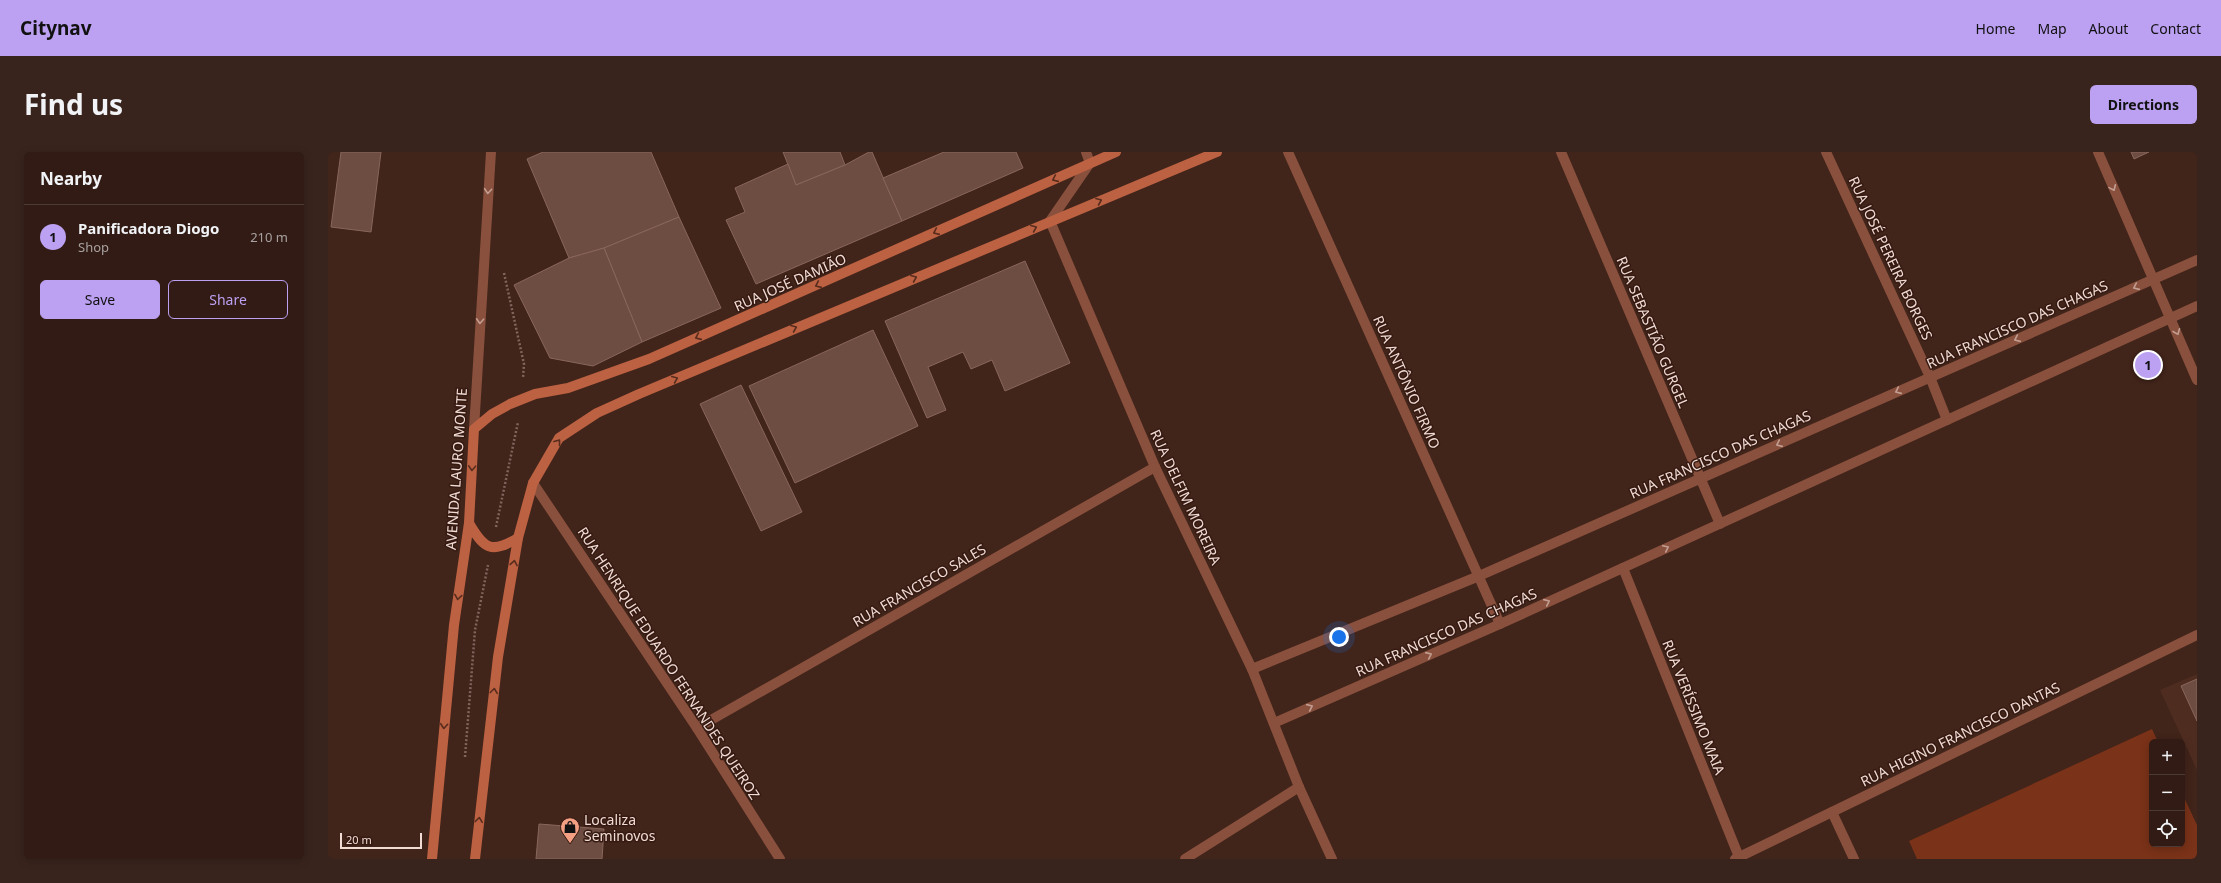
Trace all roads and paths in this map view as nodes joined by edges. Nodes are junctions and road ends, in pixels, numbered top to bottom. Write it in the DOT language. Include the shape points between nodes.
graph roads {
  1 [pos="491,152"];
  2 [pos="1086,152"];
  3 [pos="1116,152"];
  4 [pos="1217,152"];
  5 [pos="1288,152"];
  6 [pos="1561,152"];
  7 [pos="1826,152"];
  8 [pos="2098,152"];
  9 [pos="1090,163"];
  10 [pos="1050,221"];
  11 [pos="2197,260"];
  12 [pos="504,271"];
  13 [pos="2153,279"];
  14 [pos="2197,306"];
  15 [pos="2171,318"];
  16 [pos="1930,377"];
  17 [pos="2197,380"];
  18 [pos="523,399"];
  19 [pos="1947,420"];
  20 [pos="474,429"];
  21 [pos="512,450"];
  22 [pos="1156,467"];
  23 [pos="1700,479"];
  24 [pos="533,483"];
  25 [pos="469,523"];
  26 [pos="1720,524"];
  27 [pos="518,538"];
  28 [pos="1623,568"];
  29 [pos="1479,576"];
  30 [pos="1500,624"];
  31 [pos="2197,635"];
  32 [pos="1252,669"];
  33 [pos="1274,723"];
  34 [pos="696,728"];
  35 [pos="1299,787"];
  36 [pos="1832,812"];
  37 [pos="1737,858"];
  38 [pos="432,859"];
  39 [pos="475,859"];
  40 [pos="780,859"];
  41 [pos="1185,859"];
  42 [pos="1332,859"];
  43 [pos="1854,859"];
  1 -- 20 [label="street, AVENIDA LAURO MONTE, one-way"];
  2 -- 9 [label="street"];
  3 -- 9 [label="street, RUA JOSÉ DAMIÃO"];
  10 -- 4 [label="street, one-way"];
  5 -- 29 [label="street, RUA ANTÔNIO FIRMO"];
  6 -- 23 [label="street, RUA SEBASTIÃO GURGEL"];
  7 -- 16 [label="street, RUA JOSÉ PEREIRA BORGES"];
  8 -- 13 [label="street, one-way"];
  9 -- 10 [label="street"];
  9 -- 18 [label="street, RUA JOSÉ DAMIÃO, one-way" via="649,359 568,388 535,394"];
  10 -- 22 [label="street, RUA DELFIM MOREIRA"];
  24 -- 10 [label="street, one-way" via="559,438 597,413"];
  11 -- 13 [label="street, RUA FRANCISCO DAS CHAGAS"];
  12 -- 18 [label="path" via="524,364"];
  13 -- 15 [label="street"];
  13 -- 16 [label="street, RUA FRANCISCO DAS CHAGAS, one-way"];
  14 -- 15 [label="street, RUA FRANCISCO DAS CHAGAS"];
  15 -- 17 [label="street, one-way"];
  15 -- 19 [label="street, RUA FRANCISCO DAS CHAGAS"];
  16 -- 19 [label="street, RUA JOSÉ PEREIRA BORGES"];
  16 -- 23 [label="street, RUA FRANCISCO DAS CHAGAS, one-way"];
  18 -- 20 [label="street, RUA JOSÉ DAMIÃO" via="492,414"];
  18 -- 21 [label="path"];
  19 -- 26 [label="street, RUA FRANCISCO DAS CHAGAS"];
  20 -- 25 [label="street, AVENIDA LAURO MONTE, one-way"];
  22 -- 32 [label="street, RUA DELFIM MOREIRA"];
  22 -- 34 [label="street, RUA FRANCISCO SALES"];
  23 -- 26 [label="street, RUA SEBASTIÃO GURGEL"];
  23 -- 29 [label="street, RUA FRANCISCO DAS CHAGAS"];
  24 -- 27 [label="street"];
  24 -- 34 [label="street, RUA HENRIQUE EDUARDO FERNANDES QUEIROZ"];
  25 -- 27 [label="street" via="486,546 498,548"];
  25 -- 38 [label="street, AVENIDA LAURO MONTE, one-way" via="454,625"];
  28 -- 26 [label="street, RUA FRANCISCO DAS CHAGAS, one-way"];
  39 -- 27 [label="street, one-way" via="498,657"];
  30 -- 28 [label="street, RUA FRANCISCO DAS CHAGAS, one-way"];
  28 -- 37 [label="street, RUA VERÍSSIMO MAIA"];
  29 -- 30 [label="street, RUA ANTÔNIO FIRMO"];
  29 -- 32 [label="street, RUA FRANCISCO DAS CHAGAS"];
  33 -- 30 [label="street, RUA FRANCISCO DAS CHAGAS, one-way"];
  31 -- 36 [label="street, RUA HIGINO FRANCISCO DANTAS"];
  32 -- 33 [label="street, RUA DELFIM MOREIRA"];
  33 -- 35 [label="street, RUA DELFIM MOREIRA"];
  34 -- 40 [label="street, RUA HENRIQUE EDUARDO FERNANDES QUEIROZ"];
  35 -- 41 [label="street"];
  35 -- 42 [label="street, RUA DELFIM MOREIRA"];
  36 -- 37 [label="street, RUA HIGINO FRANCISCO DANTAS"];
  36 -- 43 [label="street"];
}
